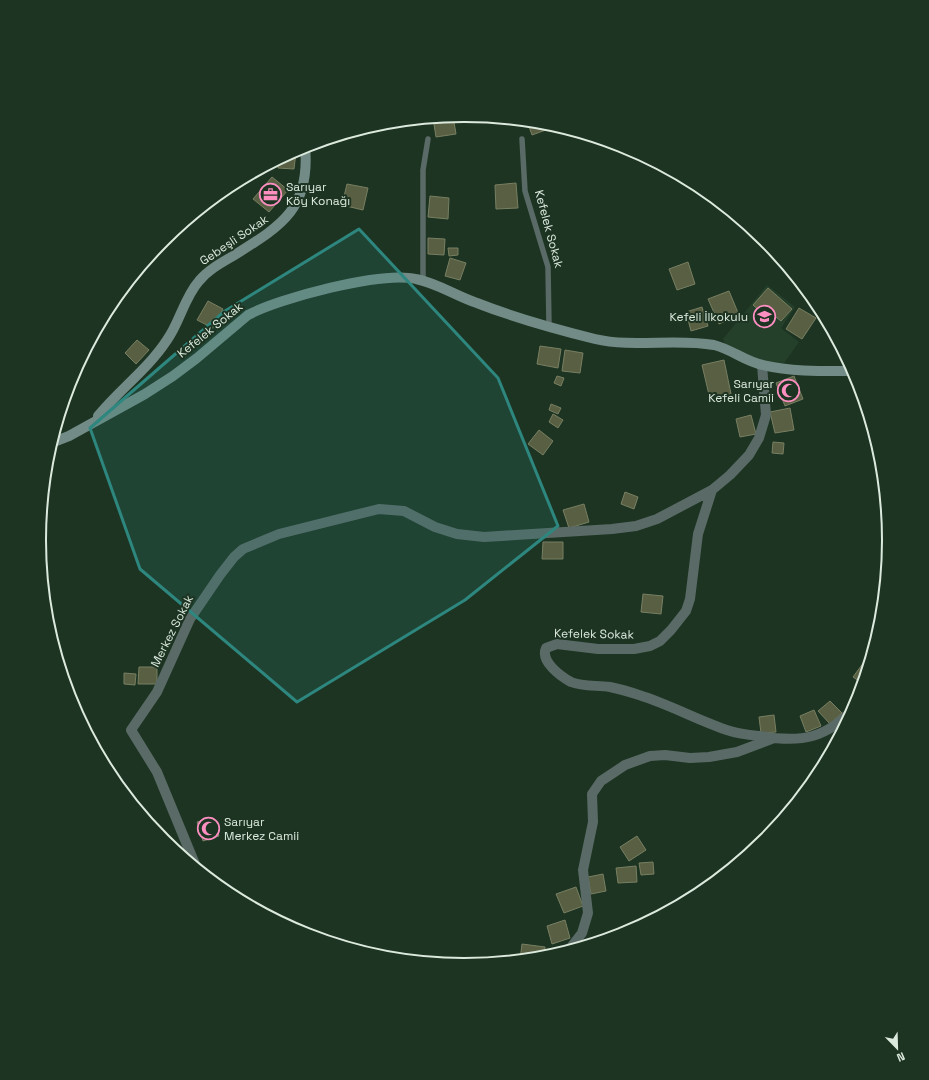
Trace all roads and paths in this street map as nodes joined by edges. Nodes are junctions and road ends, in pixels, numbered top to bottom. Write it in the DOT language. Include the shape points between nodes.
graph roads {
  1 [pos="428,139"];
  2 [pos="522,140"];
  3 [pos="306,152"];
  4 [pos="423,281"];
  5 [pos="549,326"];
  6 [pos="762,365"];
  7 [pos="847,371"];
  8 [pos="94,421"];
  9 [pos="58,440"];
  10 [pos="712,490"];
  11 [pos="843,718"];
  12 [pos="774,738"];
  13 [pos="192,858"];
  14 [pos="574,944"];
  1 -- 4 [label="lane" via="423,170"];
  2 -- 5 [label="lane, Kefelek Sokak" via="525,191 548,267"];
  3 -- 8 [label="street, Gebeşli Sokak" via="307,171 303,188 291,213 278,227 213,268 198,282 168,338 151,362 113,398"];
  4 -- 5 [label="street, Kefelek Sokak" via="501,312"];
  4 -- 8 [label="street, Kefelek Sokak" via="396,278 378,280 306,294 257,310 173,376"];
  5 -- 6 [label="street, Kefelek Sokak" via="606,341 715,346"];
  6 -- 7 [label="street, Kefelek Sokak"];
  6 -- 10 [label="street" via="766,414 759,438 749,455"];
  8 -- 9 [label="street"];
  10 -- 12 [label="street, Kefelek Sokak" via="698,534 686,611 660,641 634,649 598,650 557,644 546,648 545,655 555,671 578,684 609,687 633,693 682,710 732,732"];
  10 -- 13 [label="street, Merkez Sokak" via="657,519 636,526 484,537 457,534 435,527 404,511 379,509 279,534 243,550 220,575 193,614 157,692 131,730 157,772"];
  11 -- 12 [label="street, Kefelek Sokak" via="810,738"];
  12 -- 14 [label="street" via="747,749 709,757 650,756 624,765 601,781 592,794 593,822 583,870 588,913 582,933"];
}
